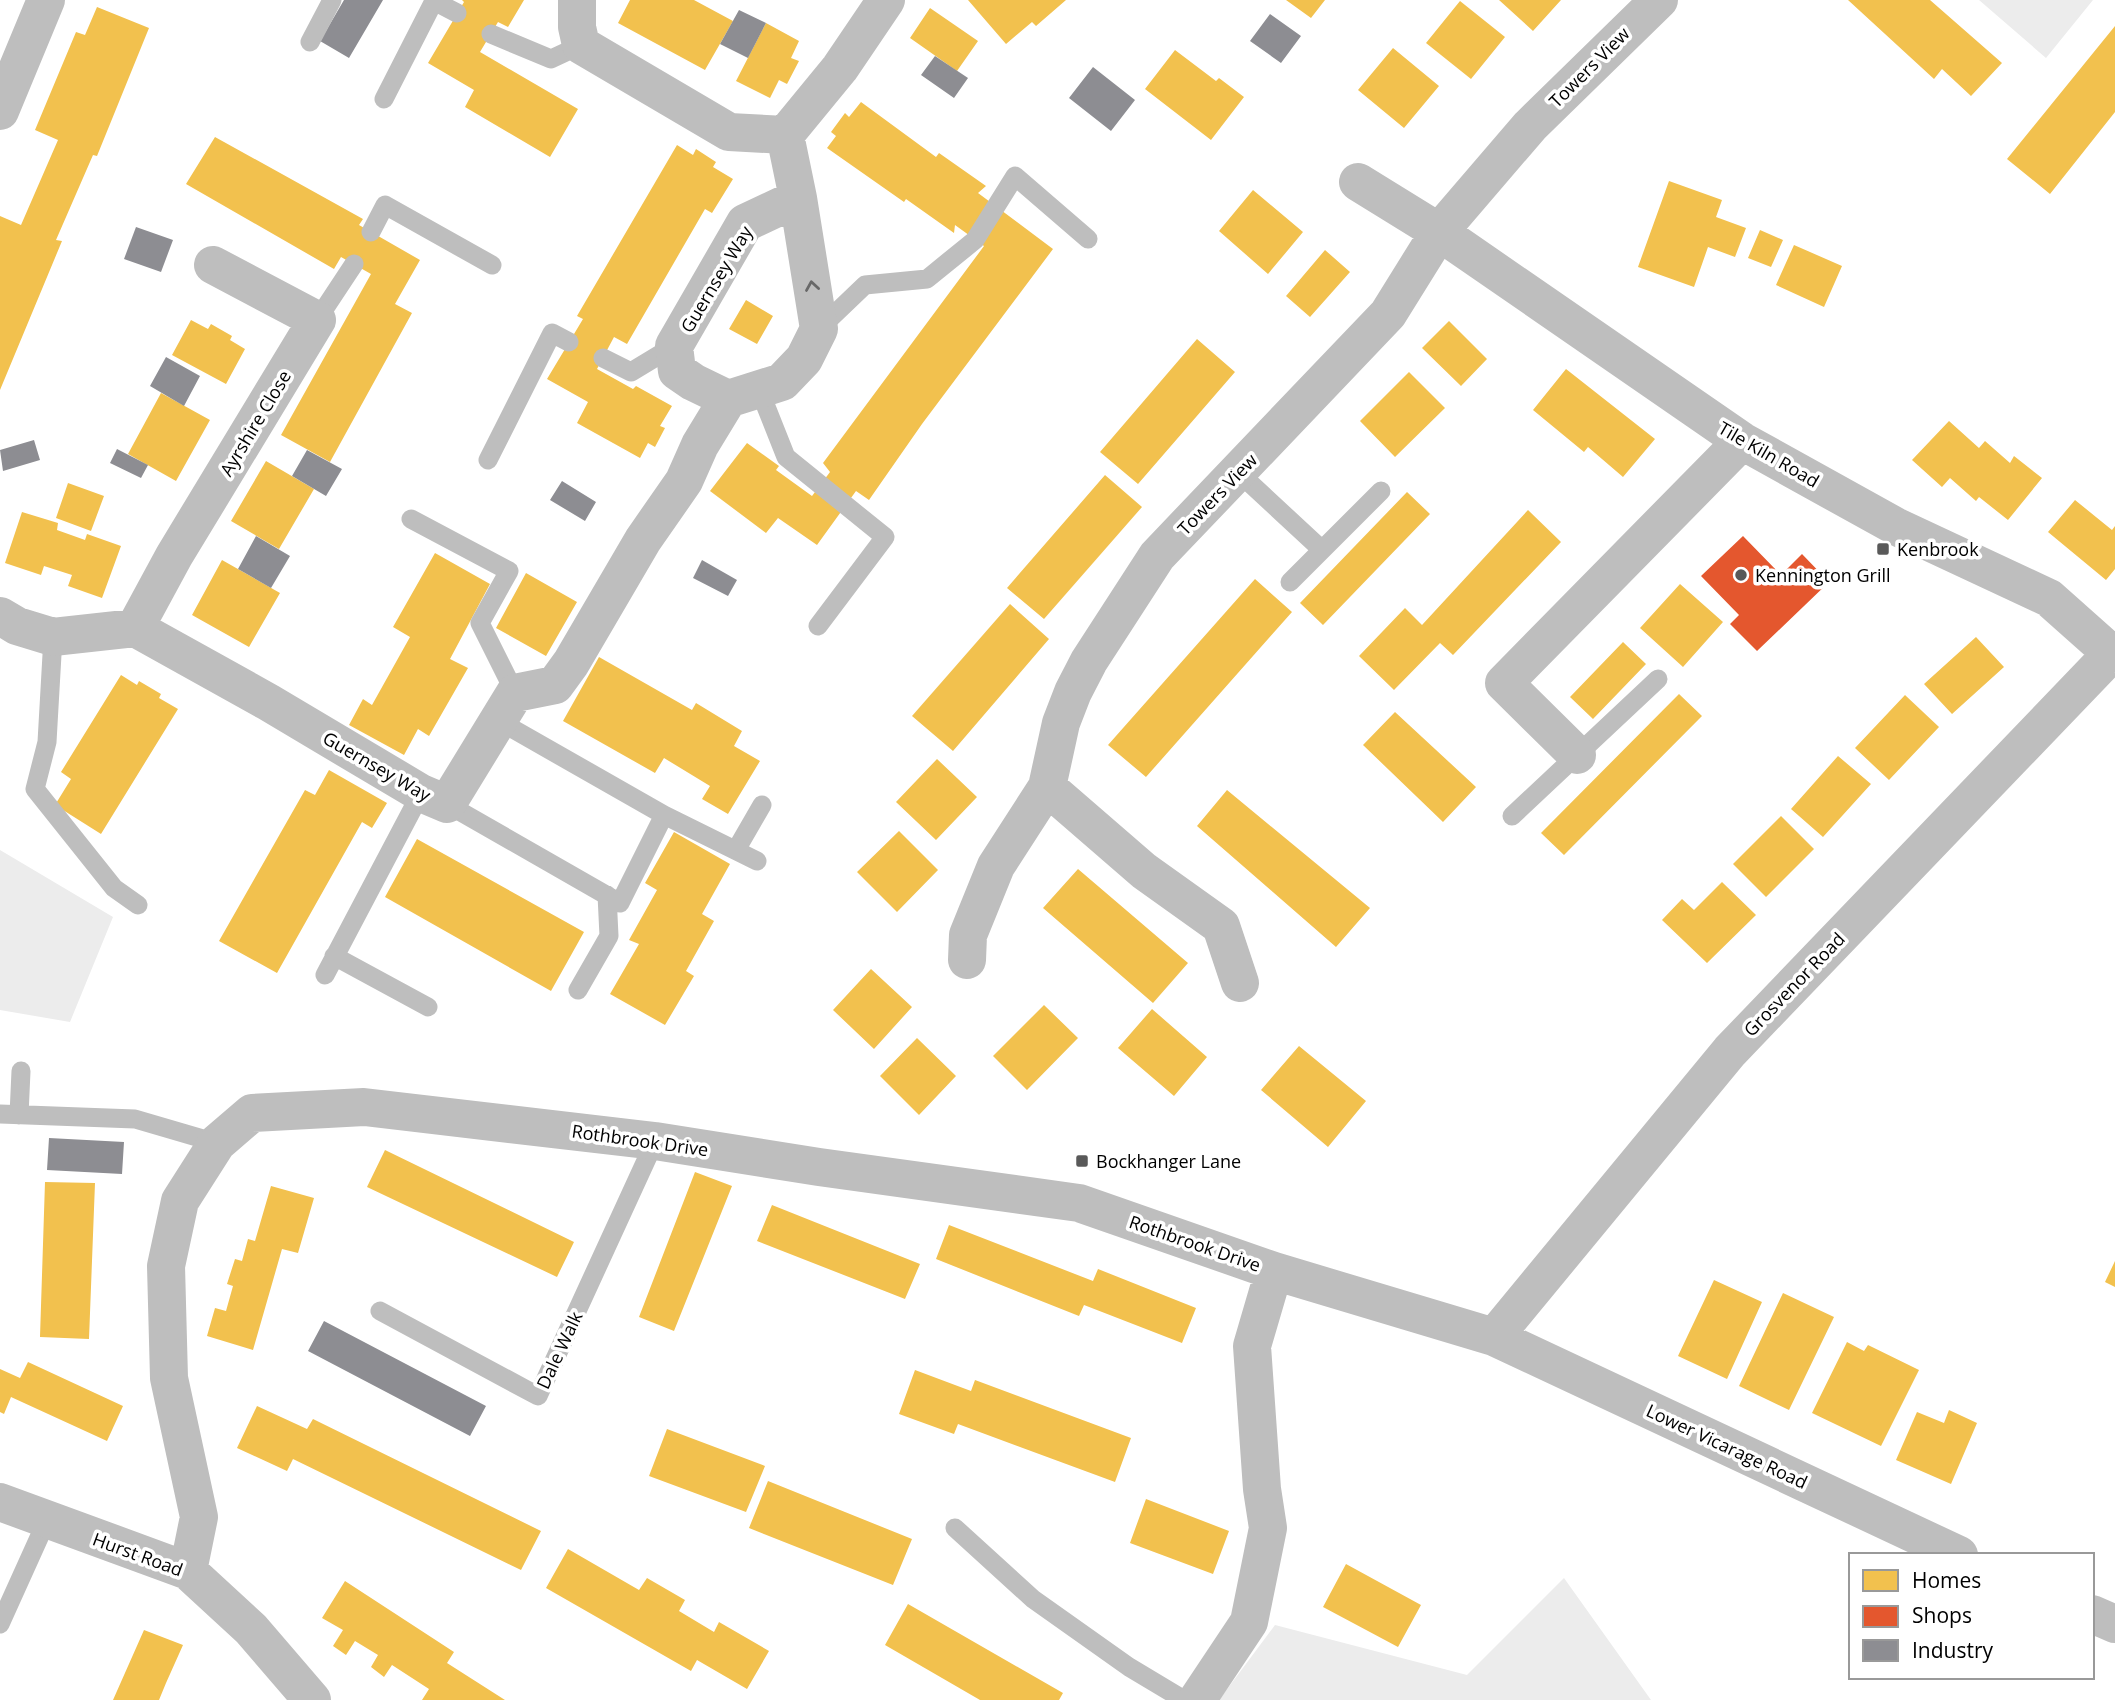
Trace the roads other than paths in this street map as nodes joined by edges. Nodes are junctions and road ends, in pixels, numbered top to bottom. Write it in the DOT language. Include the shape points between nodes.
graph roads {
  1 [pos="46,0"];
  2 [pos="332,0"];
  3 [pos="577,0"];
  4 [pos="886,0"];
  5 [pos="1660,0"];
  6 [pos="457,13"];
  7 [pos="491,34"];
  8 [pos="310,42"];
  9 [pos="581,45"];
  10 [pos="384,99"];
  11 [pos="0,111"];
  12 [pos="785,135"];
  13 [pos="1358,182"];
  14 [pos="798,198"];
  15 [pos="372,232"];
  16 [pos="1439,232"];
  17 [pos="1088,239"];
  18 [pos="354,264"];
  19 [pos="213,265"];
  20 [pos="492,265"];
  21 [pos="317,320"];
  22 [pos="819,329"];
  23 [pos="569,342"];
  24 [pos="674,346"];
  25 [pos="603,358"];
  26 [pos="743,394"];
  27 [pos="1742,441"];
  28 [pos="488,460"];
  29 [pos="1238,472"];
  30 [pos="1381,491"];
  31 [pos="411,519"];
  32 [pos="1321,549"];
  33 [pos="1290,582"];
  34 [pos="0,616"];
  35 [pos="818,626"];
  36 [pos="135,628"];
  37 [pos="53,637"];
  38 [pos="2113,652"];
  39 [pos="1658,679"];
  40 [pos="507,707"];
  41 [pos="1577,755"];
  42 [pos="1047,786"];
  43 [pos="434,799"];
  44 [pos="762,805"];
  45 [pos="664,815"];
  46 [pos="1512,816"];
  47 [pos="736,850"];
  48 [pos="757,861"];
  49 [pos="607,895"];
  50 [pos="138,905"];
  51 [pos="334,956"];
  52 [pos="967,961"];
  53 [pos="325,975"];
  54 [pos="1240,983"];
  55 [pos="578,990"];
  56 [pos="428,1007"];
  57 [pos="21,1070"];
  58 [pos="9,1114"];
  59 [pos="655,1141"];
  60 [pos="217,1143"];
  61 [pos="1275,1271"];
  62 [pos="380,1311"];
  63 [pos="1494,1337"];
  64 [pos="0,1502"];
  65 [pos="47,1520"];
  66 [pos="955,1528"];
  67 [pos="1955,1553"];
  68 [pos="188,1571"];
  69 [pos="2094,1615"];
  70 [pos="0,1624"];
  71 [pos="2115,1624"];
  72 [pos="312,1700"];
  73 [pos="1184,1700"];
  74 [pos="1197,1700"];
  1 -- 11 [label="street"];
  2 -- 8 [label="lane"];
  3 -- 9 [label="street"];
  4 -- 12 [label="street" via="841,68"];
  5 -- 16 [label="street, Towers View" via="1530,126"];
  6 -- 10 [label="lane" via="434,1"];
  7 -- 9 [label="lane" via="551,59"];
  9 -- 12 [label="street" via="729,132"];
  12 -- 14 [label="street"];
  13 -- 16 [label="street"];
  22 -- 14 [label="street, one-way"];
  14 -- 24 [label="street, Guernsey Way" via="745,223"];
  15 -- 20 [label="lane" via="385,205"];
  16 -- 27 [label="street, Tile Kiln Road"];
  16 -- 29 [label="street, Towers View" via="1388,314"];
  17 -- 22 [label="lane" via="1015,176 975,240 927,279 865,285"];
  18 -- 21 [label="lane"];
  19 -- 21 [label="street"];
  21 -- 36 [label="street, Ayrshire Close" via="174,555"];
  22 -- 26 [label="street" via="804,359 782,382"];
  23 -- 28 [label="lane" via="552,333"];
  24 -- 25 [label="lane" via="631,372"];
  24 -- 26 [label="street, Guernsey Way" via="677,371"];
  26 -- 35 [label="lane" via="786,457 885,537"];
  26 -- 40 [label="street" via="699,445 684,481 555,685"];
  27 -- 38 [label="street, Tile Kiln Road" via="1897,527 2049,598"];
  27 -- 41 [label="street" via="1504,683"];
  29 -- 32 [label="lane"];
  29 -- 42 [label="street, Towers View" via="1157,555 1089,661 1061,723"];
  30 -- 32 [label="lane"];
  31 -- 40 [label="lane" via="509,571 480,623"];
  32 -- 33 [label="lane"];
  34 -- 37 [label="street"];
  36 -- 37 [label="street"];
  36 -- 43 [label="street, Guernsey Way"];
  37 -- 50 [label="lane" via="47,742 35,789 114,888"];
  38 -- 63 [label="street, Grosvenor Road" via="1730,1051"];
  39 -- 41 [label="lane"];
  40 -- 43 [label="street, Guernsey Way"];
  40 -- 45 [label="lane"];
  41 -- 46 [label="lane"];
  42 -- 52 [label="street, Towers View" via="996,866 968,935"];
  42 -- 54 [label="street" via="1144,871 1221,926"];
  43 -- 49 [label="lane"];
  43 -- 51 [label="lane"];
  44 -- 47 [label="lane"];
  45 -- 47 [label="lane"];
  45 -- 49 [label="lane" via="620,903"];
  47 -- 48 [label="lane"];
  49 -- 55 [label="lane" via="609,936"];
  51 -- 53 [label="lane"];
  51 -- 56 [label="lane"];
  57 -- 58 [label="lane"];
  58 -- 60 [label="lane" via="135,1119"];
  59 -- 60 [label="street, Rothbrook Drive" via="364,1107 252,1113"];
  59 -- 61 [label="street, Rothbrook Drive" via="1079,1203"];
  59 -- 62 [label="lane, Dale Walk" via="538,1396"];
  60 -- 68 [label="street, Rothbrook Drive" via="180,1201 166,1266 169,1378 199,1517"];
  61 -- 63 [label="street, Rothbrook Drive"];
  61 -- 74 [label="street" via="1252,1346 1268,1528 1248,1622"];
  63 -- 67 [label="street, Lower Vicarage Road"];
  64 -- 65 [label="street, Hurst Road"];
  65 -- 68 [label="street, Hurst Road"];
  65 -- 70 [label="lane"];
  66 -- 73 [label="lane" via="1033,1599"];
  68 -- 72 [label="street, Hurst Road" via="251,1629"];
  69 -- 71 [label="street"];
}
